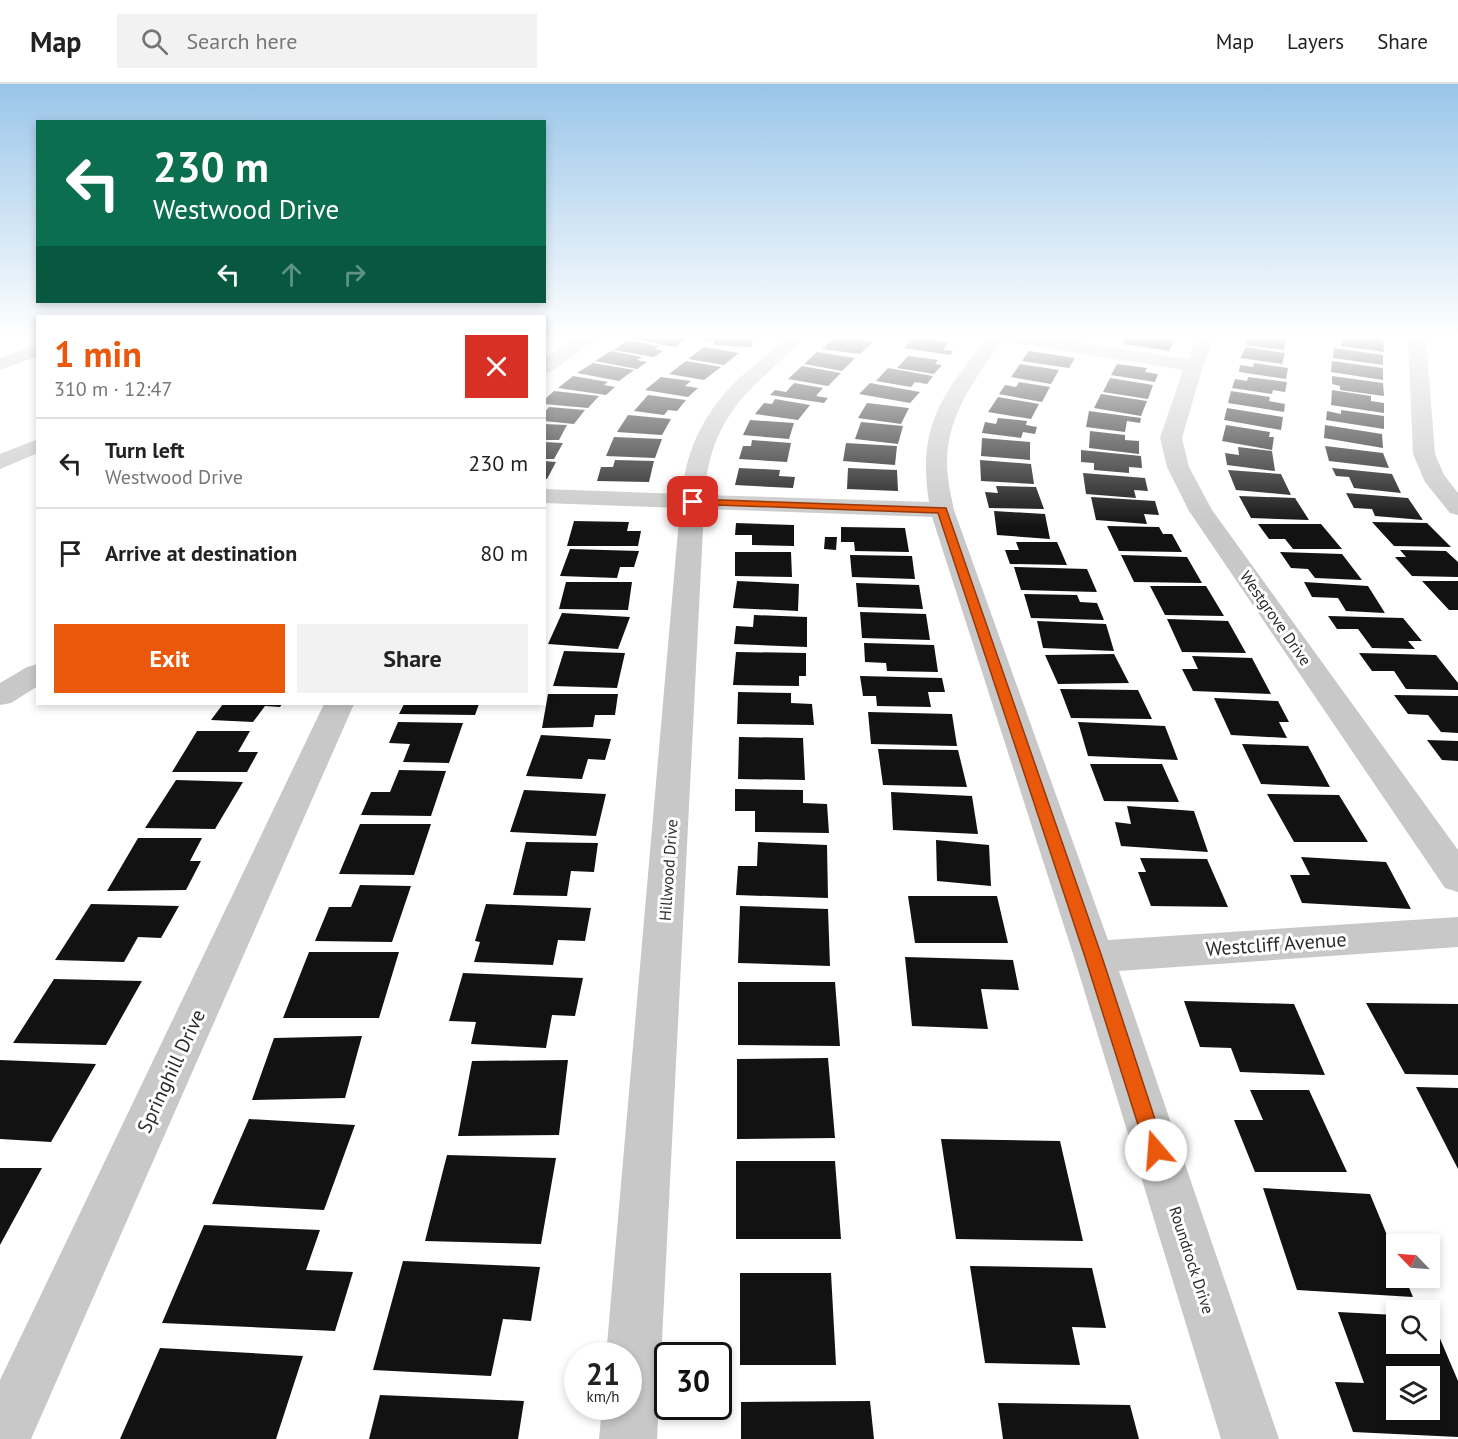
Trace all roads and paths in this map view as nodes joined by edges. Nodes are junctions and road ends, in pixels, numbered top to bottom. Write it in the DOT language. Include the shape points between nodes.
graph roads {
  1 [pos="728,400"];
  2 [pos="952,400"];
  3 [pos="1184,400"];
  4 [pos="1421,400"];
  5 [pos="36,446"];
  6 [pos="5,456"];
  7 [pos="36,461"];
  8 [pos="546,496"];
  9 [pos="693,502"];
  10 [pos="1458,508"];
  11 [pos="942,510"];
  12 [pos="36,674"];
  13 [pos="0,696"];
  14 [pos="339,705"];
  15 [pos="1458,878"];
  16 [pos="1458,932"];
  17 [pos="1094,957"];
  18 [pos="2,1439"];
  19 [pos="628,1439"];
  20 [pos="1250,1439"];
  1 -- 9 [label="street, Hillwood Drive" via="713,420 700,453"];
  2 -- 11 [label="street, Roundrock Drive" via="935,463"];
  3 -- 15 [label="street, Westgrove Drive" via="1172,438 1178,467 1201,511"];
  4 -- 10 [label="street" via="1424,454 1433,477"];
  5 -- 6 [label="street"];
  6 -- 7 [label="street"];
  8 -- 9 [label="street"];
  9 -- 11 [label="street"];
  9 -- 19 [label="street, Hillwood Drive"];
  11 -- 17 [label="street, Roundrock Drive"];
  12 -- 13 [label="street"];
  14 -- 18 [label="street, Springhill Drive"];
  16 -- 17 [label="street, Westcliff Avenue"];
  17 -- 20 [label="street, Roundrock Drive"];
}
